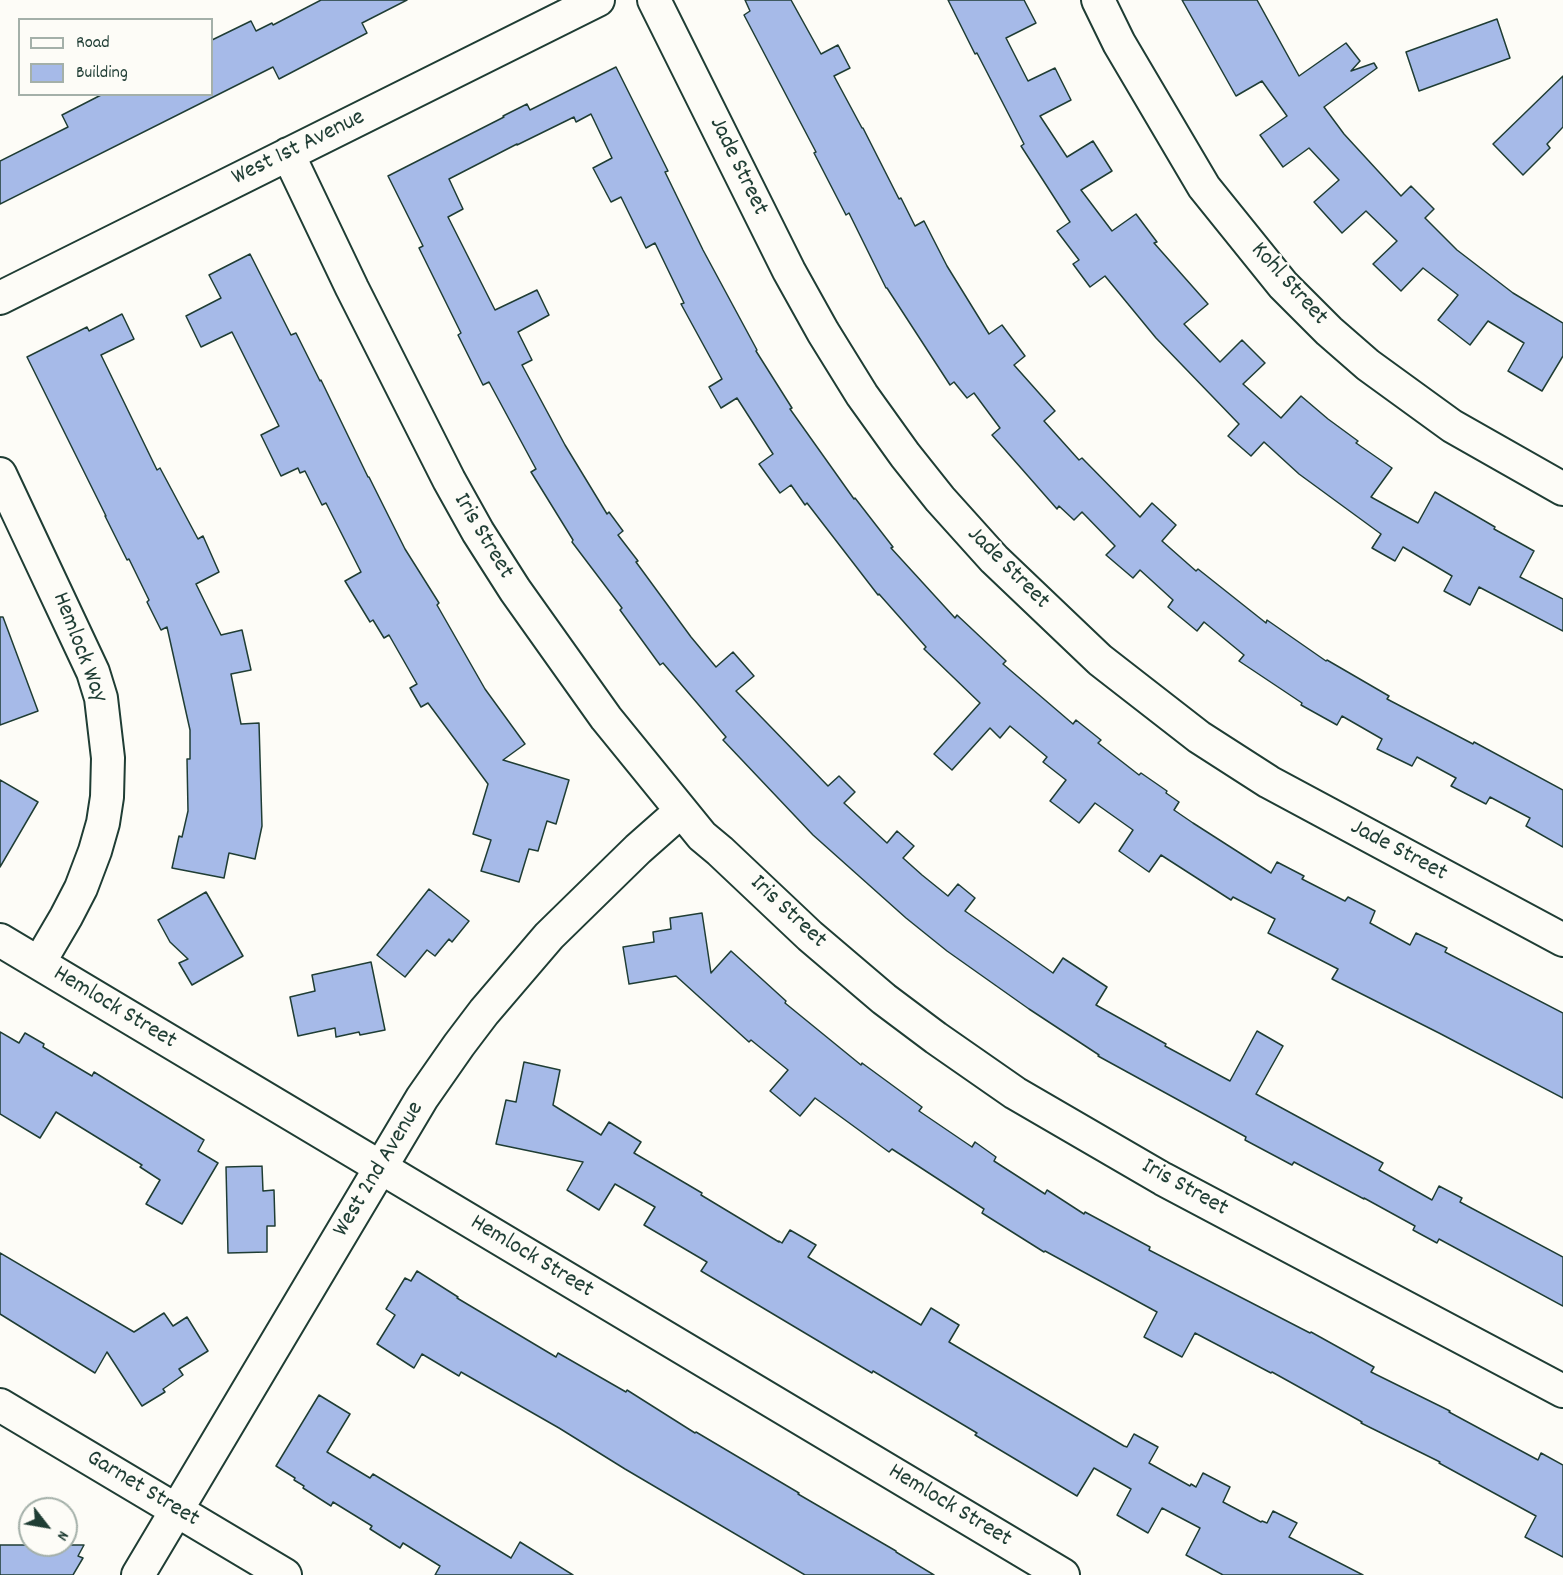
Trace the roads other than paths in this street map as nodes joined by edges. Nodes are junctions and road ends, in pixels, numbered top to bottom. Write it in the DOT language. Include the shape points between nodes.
graph roads {
  1 [pos="598,0"];
  2 [pos="654,0"];
  3 [pos="1098,0"];
  4 [pos="288,154"];
  5 [pos="0,298"];
  6 [pos="0,474"];
  7 [pos="1563,489"];
  8 [pos="681,811"];
  9 [pos="0,940"];
  10 [pos="1563,940"];
  11 [pos="39,963"];
  12 [pos="381,1168"];
  13 [pos="1563,1391"];
  14 [pos="0,1405"];
  15 [pos="177,1510"];
  16 [pos="138,1575"];
  17 [pos="285,1575"];
  18 [pos="1063,1575"];
  1 -- 4 [label="street, West 1st Avenue"];
  2 -- 10 [label="street, Jade Street" via="823,332 905,455 994,559 1100,660 1199,737 1269,782"];
  3 -- 7 [label="street, Kohl Street" via="1204,188 1283,285 1368,365 1452,426"];
  4 -- 5 [label="street, West 1st Avenue"];
  4 -- 8 [label="street, Iris Street" via="373,331 478,532 514,590 606,718"];
  6 -- 11 [label="street, Hemlock Way" via="93,672 101,698 108,758 103,823 95,851 81,888"];
  8 -- 12 [label="street, West 2nd Avenue" via="549,936 510,980 422,1098"];
  8 -- 13 [label="street, Iris Street" via="702,836 884,999 1015,1093 1163,1179"];
  9 -- 11 [label="street, Hemlock Street"];
  11 -- 12 [label="street, Hemlock Street"];
  12 -- 15 [label="street, West 2nd Avenue"];
  12 -- 18 [label="street, Hemlock Street"];
  14 -- 15 [label="street, Garnet Street"];
  15 -- 16 [label="street, West 2nd Avenue"];
  15 -- 17 [label="street, Garnet Street"];
}
